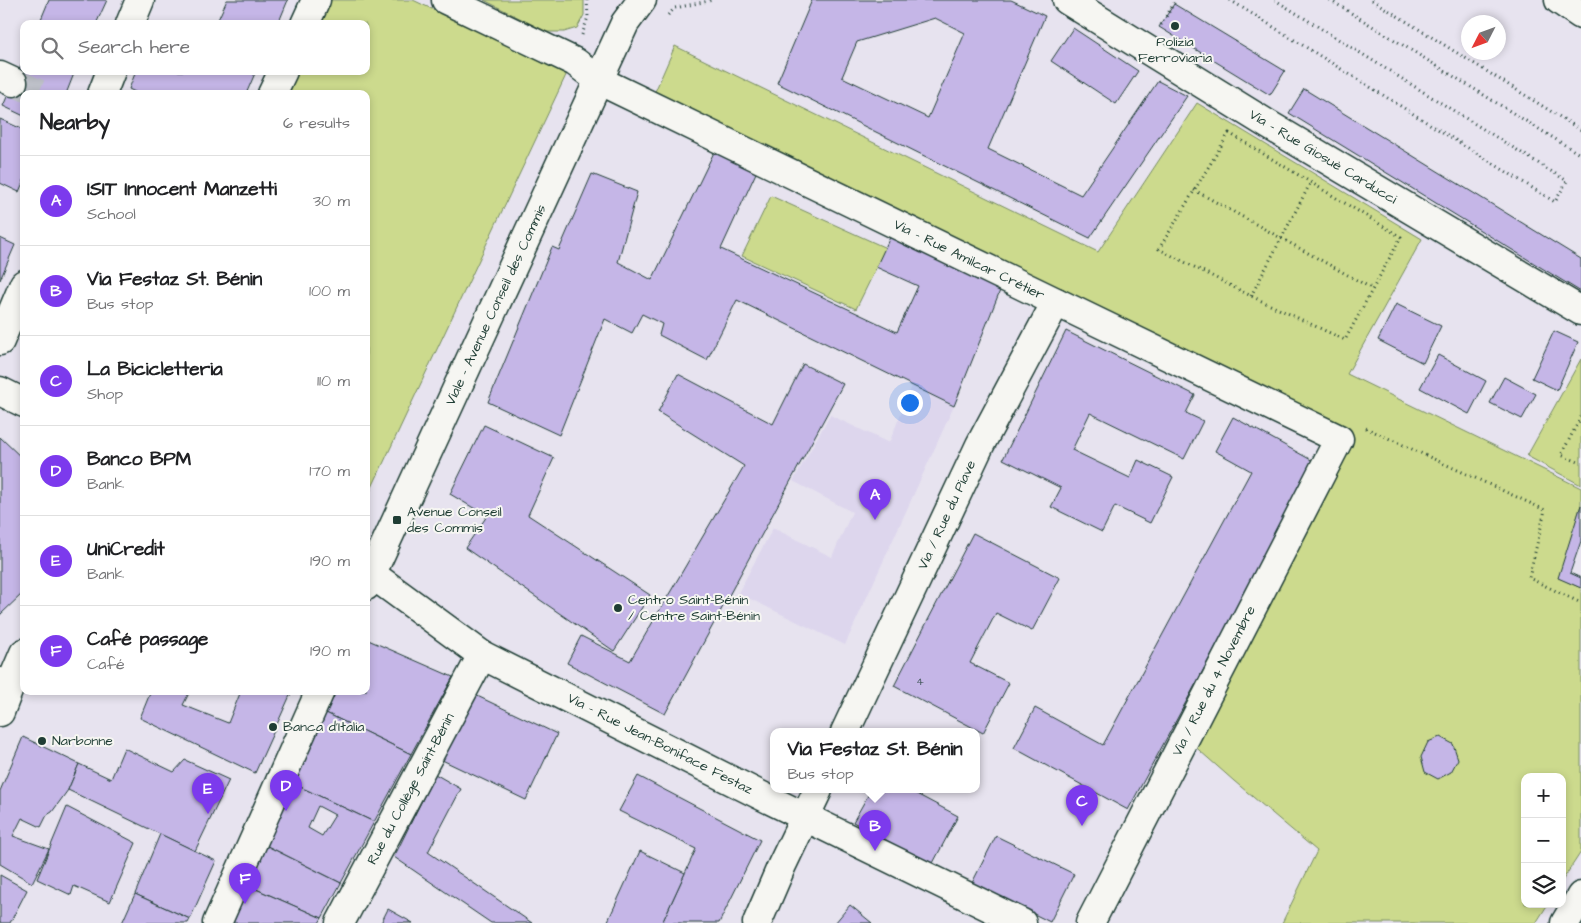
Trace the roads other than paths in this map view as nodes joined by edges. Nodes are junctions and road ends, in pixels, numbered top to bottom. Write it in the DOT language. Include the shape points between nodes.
graph roads {
  1 [pos="140,0"];
  2 [pos="316,0"];
  3 [pos="446,0"];
  4 [pos="642,0"];
  5 [pos="1067,0"];
  6 [pos="1559,0"];
  7 [pos="625,12"];
  8 [pos="1581,15"];
  9 [pos="132,20"];
  10 [pos="307,20"];
  11 [pos="109,75"];
  12 [pos="281,75"];
  13 [pos="600,81"];
  14 [pos="104,90"];
  15 [pos="274,90"];
  16 [pos="20,294"];
  17 [pos="1056,302"];
  18 [pos="1581,311"];
  19 [pos="0,341"];
  20 [pos="0,391"];
  21 [pos="20,401"];
  22 [pos="1348,432"];
  23 [pos="370,572"];
  24 [pos="370,577"];
  25 [pos="482,655"];
  26 [pos="20,660"];
  27 [pos="5,684"];
  28 [pos="318,695"];
  29 [pos="0,712"];
  30 [pos="847,728"];
  31 [pos="817,793"];
  32 [pos="806,817"];
  33 [pos="1581,896"];
  34 [pos="217,923"];
  35 [pos="340,923"];
  36 [pos="757,923"];
  37 [pos="1022,923"];
  38 [pos="1090,923"];
  39 [pos="1565,923"];
  1 -- 9 [label="street"];
  2 -- 10 [label="street"];
  3 -- 13 [label="street, Via - Rue Amilcar Crétier" via="575,62"];
  4 -- 7 [label="street, Viale - Avenue Conseil des Commis"];
  5 -- 18 [label="street, Via - Rue Giosuè Carducci"];
  6 -- 8 [label="street"];
  7 -- 13 [label="street, Viale - Avenue Conseil des Commis"];
  11 -- 14 [label="street"];
  12 -- 15 [label="street"];
  13 -- 17 [label="street, Via - Rue Amilcar Crétier"];
  13 -- 23 [label="street, Viale - Avenue Conseil des Commis"];
  16 -- 19 [label="street"];
  17 -- 22 [label="street, Via - Rue Amilcar Crétier"];
  17 -- 30 [label="street, Via / Rue du Piave" via="980,444"];
  20 -- 21 [label="street"];
  22 -- 38 [label="street, Via / Rue du 4 Novembre"];
  24 -- 25 [label="street, Via - Rue Jean-Boniface Festaz"];
  25 -- 32 [label="street, Via - Rue Jean-Boniface Festaz"];
  25 -- 35 [label="street, Rue du Collège Saint-Bénin"];
  26 -- 27 [label="street"];
  27 -- 29 [label="street"];
  28 -- 34 [label="street"];
  31 -- 32 [label="street"];
  32 -- 36 [label="street"];
  32 -- 37 [label="street, Via - Rue Jean-Boniface Festaz"];
  33 -- 39 [label="street"];
}
